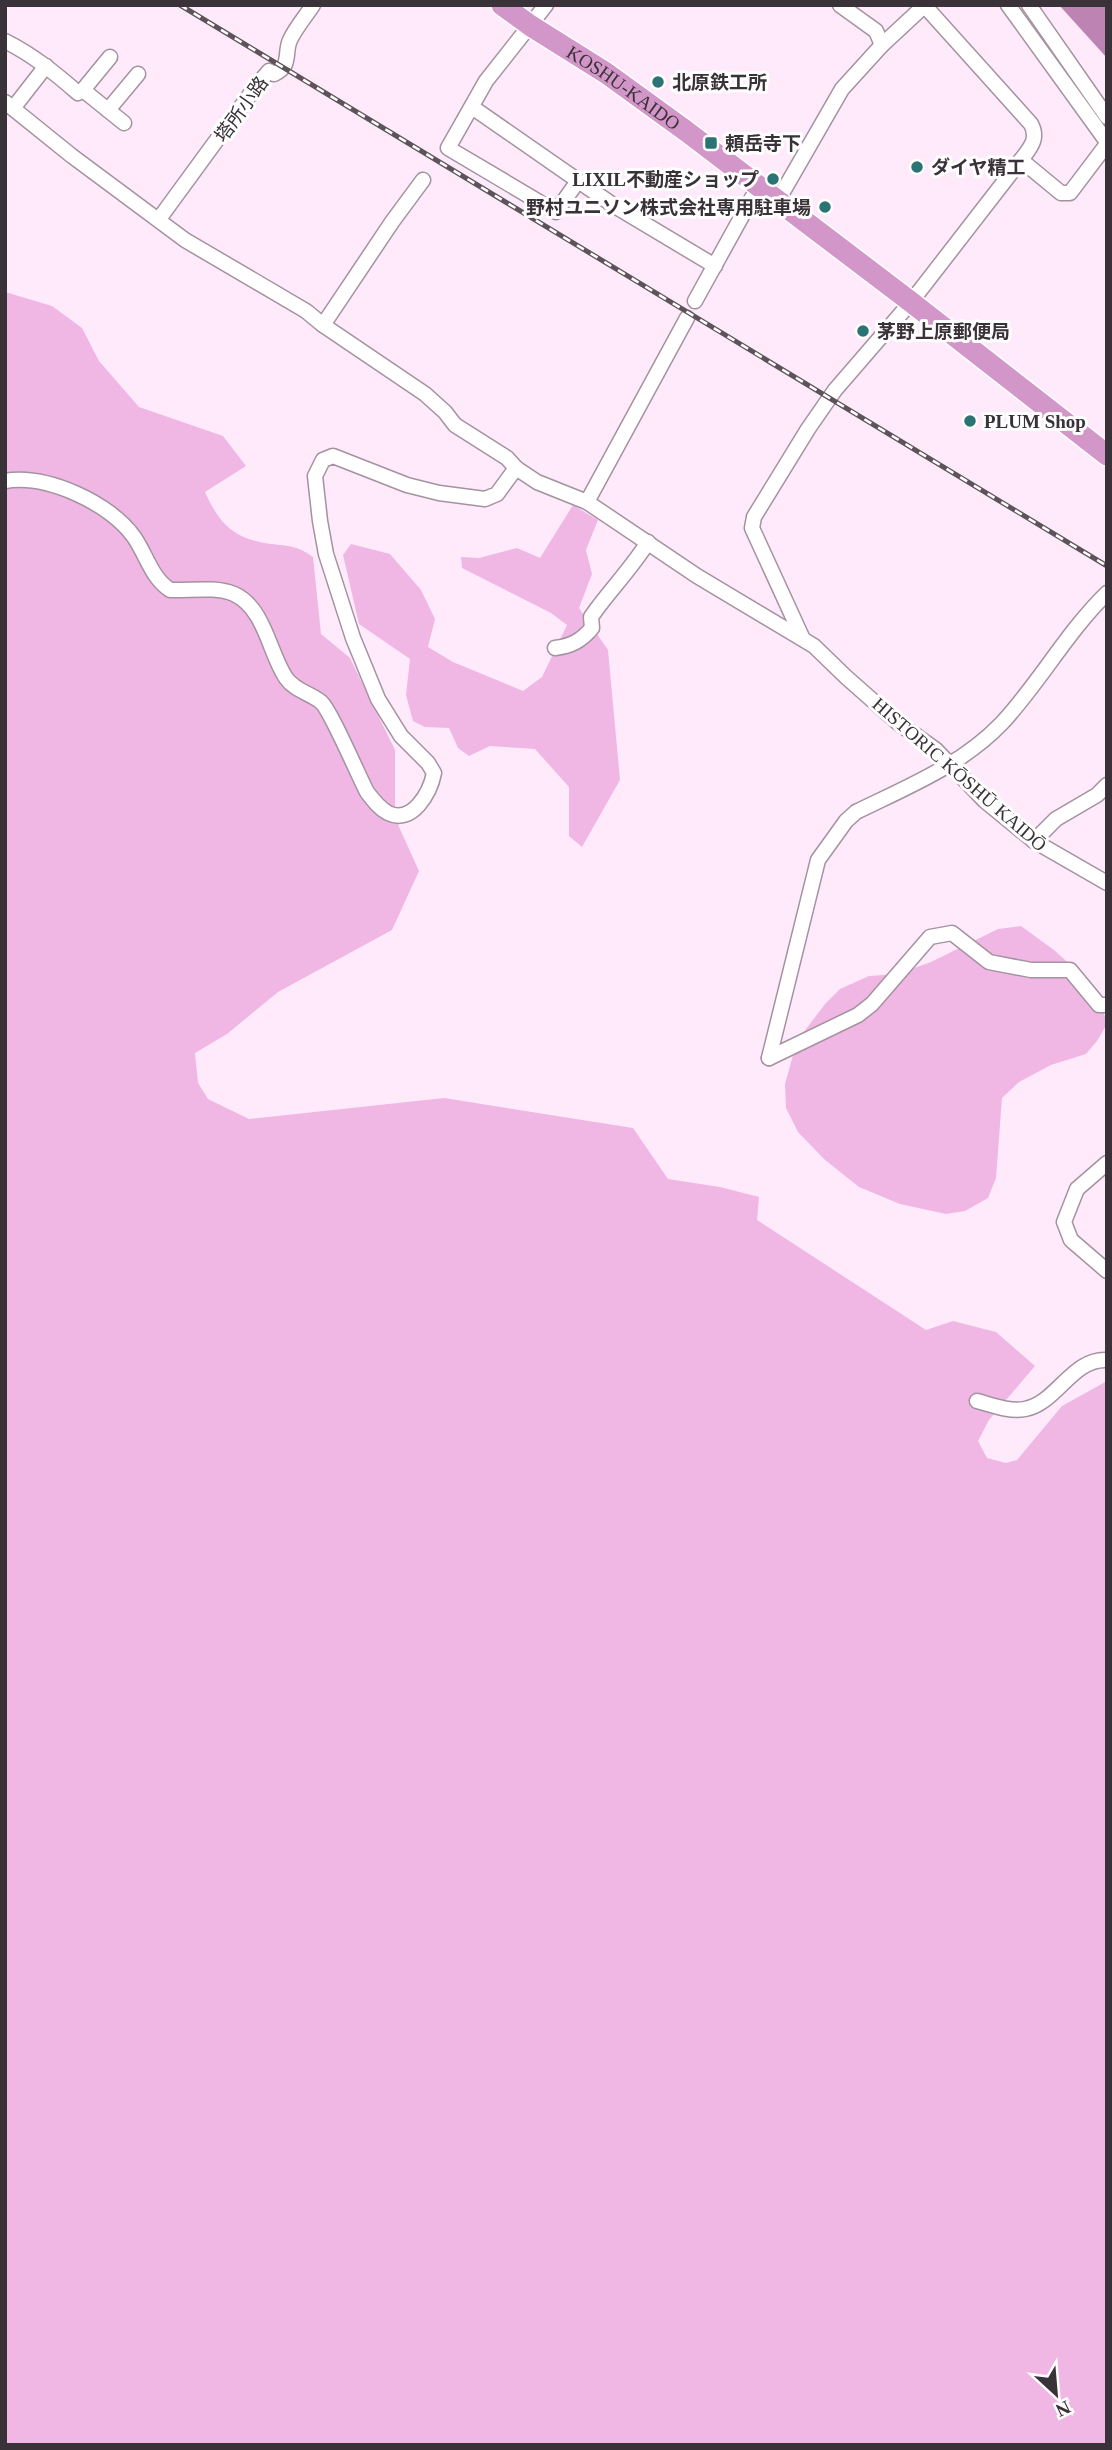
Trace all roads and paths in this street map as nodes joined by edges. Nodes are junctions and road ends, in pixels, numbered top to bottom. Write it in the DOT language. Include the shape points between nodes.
graph roads {
  1 [pos="313,5"];
  2 [pos="502,5"];
  3 [pos="546,5"];
  4 [pos="841,5"];
  5 [pos="924,5"];
  6 [pos="1008,5"];
  7 [pos="1029,5"];
  8 [pos="531,26"];
  9 [pos="5,41"];
  10 [pos="882,45"];
  11 [pos="110,57"];
  12 [pos="46,66"];
  13 [pos="138,74"];
  14 [pos="83,90"];
  15 [pos="10,104"];
  16 [pos="472,107"];
  17 [pos="108,110"];
  18 [pos="1107,117"];
  19 [pos="124,123"];
  20 [pos="1107,143"];
  21 [pos="1021,160"];
  22 [pos="423,180"];
  23 [pos="578,181"];
  24 [pos="758,187"];
  25 [pos="777,202"];
  26 [pos="159,219"];
  27 [pos="715,266"];
  28 [pos="695,301"];
  29 [pos="911,302"];
  30 [pos="687,318"];
  31 [pos="323,325"];
  32 [pos="1107,455"];
  33 [pos="516,468"];
  34 [pos="5,481"];
  35 [pos="587,502"];
  36 [pos="648,542"];
  37 [pos="1107,593"];
  38 [pos="802,638"];
  39 [pos="555,648"];
  40 [pos="950,765"];
  41 [pos="1107,785"];
  42 [pos="1034,841"];
  43 [pos="1107,883"];
  44 [pos="1107,1005"];
  45 [pos="1107,1163"];
  46 [pos="1107,1271"];
  47 [pos="1107,1360"];
  48 [pos="977,1401"];
  1 -- 26 [label="street, 塔所小路" via="288,43 289,56 281,71 269,71"];
  2 -- 8 [label="highway, KOSHU-KAIDO"];
  3 -- 8 [label="street"];
  4 -- 10 [label="street" via="876,31"];
  5 -- 10 [label="street"];
  5 -- 21 [label="street" via="1031,124 1035,136"];
  6 -- 20 [label="street"];
  7 -- 18 [label="street"];
  8 -- 16 [label="street" via="485,81"];
  8 -- 24 [label="highway, KOSHU-KAIDO" via="606,73"];
  9 -- 12 [label="street"];
  10 -- 25 [label="street" via="842,89"];
  11 -- 14 [label="street"];
  12 -- 14 [label="street" via="78,93"];
  12 -- 15 [label="street"];
  13 -- 17 [label="street"];
  14 -- 17 [label="street"];
  15 -- 26 [label="street"];
  16 -- 23 [label="street"];
  16 -- 23 [label="street" via="448,148 556,212"];
  17 -- 19 [label="street"];
  20 -- 21 [label="street" via="1070,193 1061,193"];
  21 -- 29 [label="street"];
  22 -- 31 [label="street"];
  23 -- 27 [label="street"];
  24 -- 25 [label="highway, KOSHU-KAIDO"];
  24 -- 27 [label="street"];
  25 -- 29 [label="highway, KOSHU-KAIDO"];
  26 -- 31 [label="street"];
  27 -- 28 [label="street"];
  29 -- 32 [label="highway, KOSHU-KAIDO"];
  29 -- 38 [label="street, HISTORIC KŌSHŪ KAIDŌ" via="832,396 754,517 752,528"];
  30 -- 35 [label="street"];
  31 -- 33 [label="street" via="425,394 455,425"];
  33 -- 34 [label="street" via="497,494 485,499 407,485 333,456 323,460 315,476 326,554 353,638 378,699 401,736 434,773 432,785 416,809 398,815 389,813 367,793 323,703 288,680 254,610 243,599 213,590 170,590 155,577 128,529 107,510 36,481"];
  33 -- 35 [label="street" via="537,482"];
  35 -- 36 [label="street"];
  36 -- 38 [label="street"];
  36 -- 39 [label="street" via="591,617 592,628 583,639"];
  37 -- 40 [label="street" via="1087,612 1002,723"];
  38 -- 40 [label="street, HISTORIC KŌSHŪ KAIDŌ"];
  40 -- 42 [label="street, HISTORIC KŌSHŪ KAIDŌ"];
  40 -- 44 [label="street" via="856,812 818,860 769,1058 858,1014 930,937 952,933 989,962 1031,970 1070,970 1099,1004"];
  41 -- 42 [label="street" via="1056,819"];
  42 -- 43 [label="street, HISTORIC KŌSHŪ KAIDŌ"];
  45 -- 46 [label="street" via="1077,1189 1064,1222 1071,1240"];
  47 -- 48 [label="street" via="1077,1370 1026,1409"];
}
